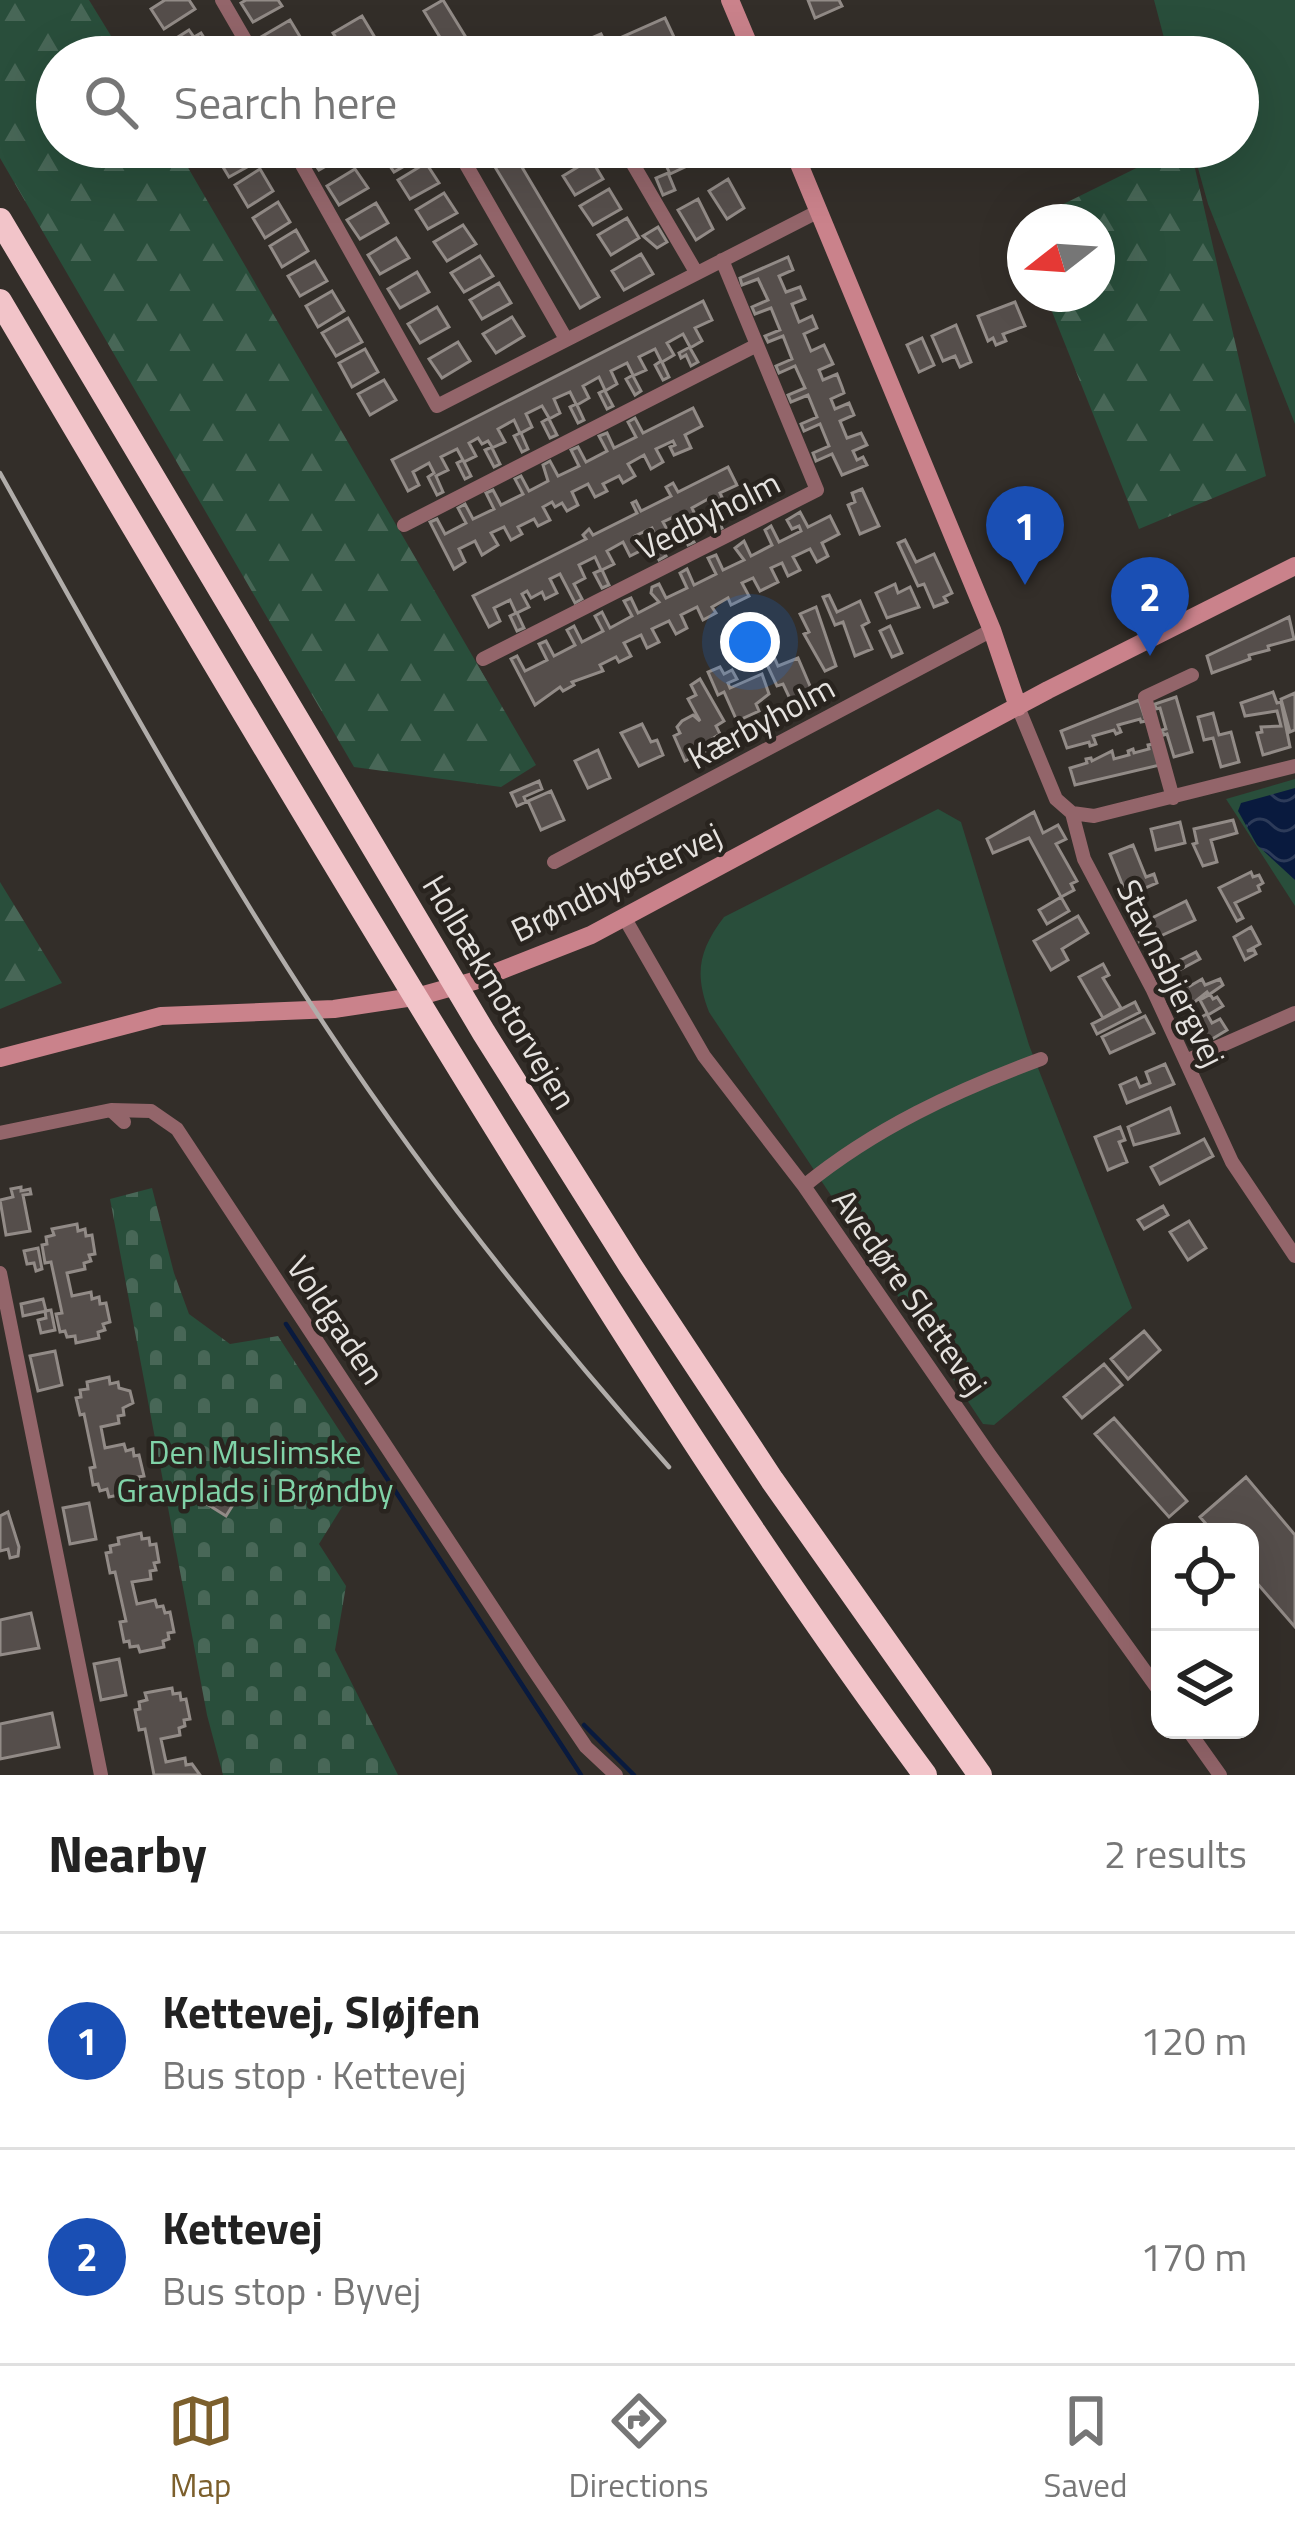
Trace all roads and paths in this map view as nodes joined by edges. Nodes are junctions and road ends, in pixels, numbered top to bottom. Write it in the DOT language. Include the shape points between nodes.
graph roads {
  1 [pos="221,0"];
  2 [pos="730,0"];
  3 [pos="242,36"];
  4 [pos="745,36"];
  5 [pos="304,168"];
  6 [pos="469,168"];
  7 [pos="635,168"];
  8 [pos="801,168"];
  9 [pos="819,212"];
  10 [pos="0,220"];
  11 [pos="722,260"];
  12 [pos="695,272"];
  13 [pos="0,301"];
  14 [pos="566,339"];
  15 [pos="758,345"];
  16 [pos="404,524"];
  17 [pos="1295,566"];
  18 [pos="992,629"];
  19 [pos="483,659"];
  20 [pos="1192,675"];
  21 [pos="1018,707"];
  22 [pos="1295,766"];
  23 [pos="1173,798"];
  24 [pos="1072,813"];
  25 [pos="554,862"];
  26 [pos="624,917"];
  27 [pos="1295,1013"];
  28 [pos="0,1058"];
  29 [pos="1041,1059"];
  30 [pos="1186,1061"];
  31 [pos="111,1110"];
  32 [pos="124,1122"];
  33 [pos="0,1133"];
  34 [pos="804,1186"];
  35 [pos="1295,1256"];
  36 [pos="0,1273"];
  37 [pos="1151,1679"];
  38 [pos="1194,1739"];
  39 [pos="101,1775"];
  40 [pos="616,1775"];
  41 [pos="926,1775"];
  42 [pos="980,1775"];
  43 [pos="1220,1775"];
  1 -- 3 [label="street"];
  2 -- 4 [label="street"];
  5 -- 14 [label="street" via="437,406"];
  6 -- 14 [label="street"];
  7 -- 12 [label="street"];
  8 -- 9 [label="street"];
  9 -- 11 [label="street"];
  9 -- 18 [label="street"];
  10 -- 42 [label="highway, Holbækmotorvejen" via="618,1246"];
  11 -- 12 [label="street"];
  11 -- 15 [label="street, Vedbyholm"];
  12 -- 14 [label="street"];
  13 -- 41 [label="highway" via="601,1297"];
  15 -- 16 [label="street"];
  15 -- 19 [label="street, Vedbyholm" via="817,490"];
  17 -- 21 [label="street, Brøndbyøstervej"];
  18 -- 21 [label="street"];
  18 -- 25 [label="street, Kærbyholm"];
  20 -- 23 [label="street" via="1145,698"];
  21 -- 24 [label="street, Stavnsbjergvej" via="1056,799"];
  21 -- 26 [label="street, Brøndbyøstervej"];
  22 -- 23 [label="street"];
  23 -- 24 [label="street" via="1094,816"];
  24 -- 30 [label="street, Stavnsbjergvej" via="1084,859"];
  26 -- 28 [label="street, Brøndbyøstervej" via="528,961 420,996 334,1009 160,1016"];
  26 -- 34 [label="street, Avedøre Slettevej" via="704,1055"];
  27 -- 30 [label="street"];
  29 -- 34 [label="street" via="908,1116"];
  30 -- 35 [label="street, Stavnsbjergvej" via="1232,1162"];
  31 -- 32 [label="street"];
  31 -- 33 [label="street"];
  31 -- 40 [label="street, Voldgaden" via="151,1111 176,1129 553,1699"];
  34 -- 37 [label="street, Avedøre Slettevej"];
  36 -- 39 [label="street"];
  38 -- 43 [label="street"];
}
